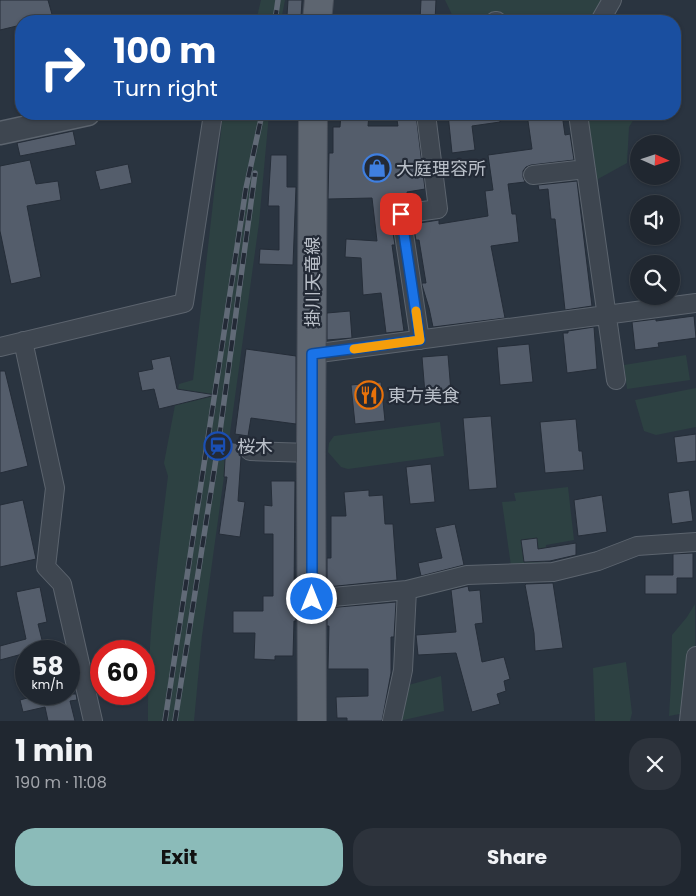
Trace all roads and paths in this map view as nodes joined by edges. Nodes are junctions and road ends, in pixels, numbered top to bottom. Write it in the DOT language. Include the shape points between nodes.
graph roads {
  1 [pos="319,0"];
  2 [pos="612,0"];
  3 [pos="318,15"];
  4 [pos="603,15"];
  5 [pos="60,120"];
  6 [pos="212,120"];
  7 [pos="313,120"];
  8 [pos="427,120"];
  9 [pos="579,120"];
  10 [pos="0,133"];
  11 [pos="586,169"];
  12 [pos="533,176"];
  13 [pos="696,303"];
  14 [pos="606,314"];
  15 [pos="420,340"];
  16 [pos="23,341"];
  17 [pos="0,347"];
  18 [pos="312,354"];
  19 [pos="616,380"];
  20 [pos="250,451"];
  21 [pos="311,453"];
  22 [pos="696,542"];
  23 [pos="407,590"];
  24 [pos="312,599"];
  25 [pos="696,656"];
  26 [pos="93,721"];
  27 [pos="312,721"];
  28 [pos="392,721"];
  29 [pos="689,721"];
  1 -- 3 [label="main road"];
  2 -- 4 [label="street"];
  5 -- 10 [label="street"];
  6 -- 16 [label="street" via="184,303"];
  7 -- 18 [label="main road, 掛川天竜線"];
  8 -- 15 [label="street" via="438,208 401,214"];
  9 -- 11 [label="street"];
  11 -- 12 [label="street"];
  11 -- 14 [label="street"];
  13 -- 14 [label="street"];
  14 -- 15 [label="street"];
  14 -- 19 [label="street"];
  15 -- 18 [label="street"];
  16 -- 17 [label="street"];
  16 -- 26 [label="street" via="55,488 46,566 62,584"];
  18 -- 21 [label="main road, 掛川天竜線"];
  20 -- 21 [label="street"];
  21 -- 24 [label="main road, 掛川天竜線"];
  22 -- 23 [label="street" via="638,546 553,572 467,575"];
  23 -- 24 [label="street"];
  23 -- 28 [label="street" via="403,670"];
  24 -- 27 [label="main road, 掛川天竜線"];
  25 -- 29 [label="street"];
}
